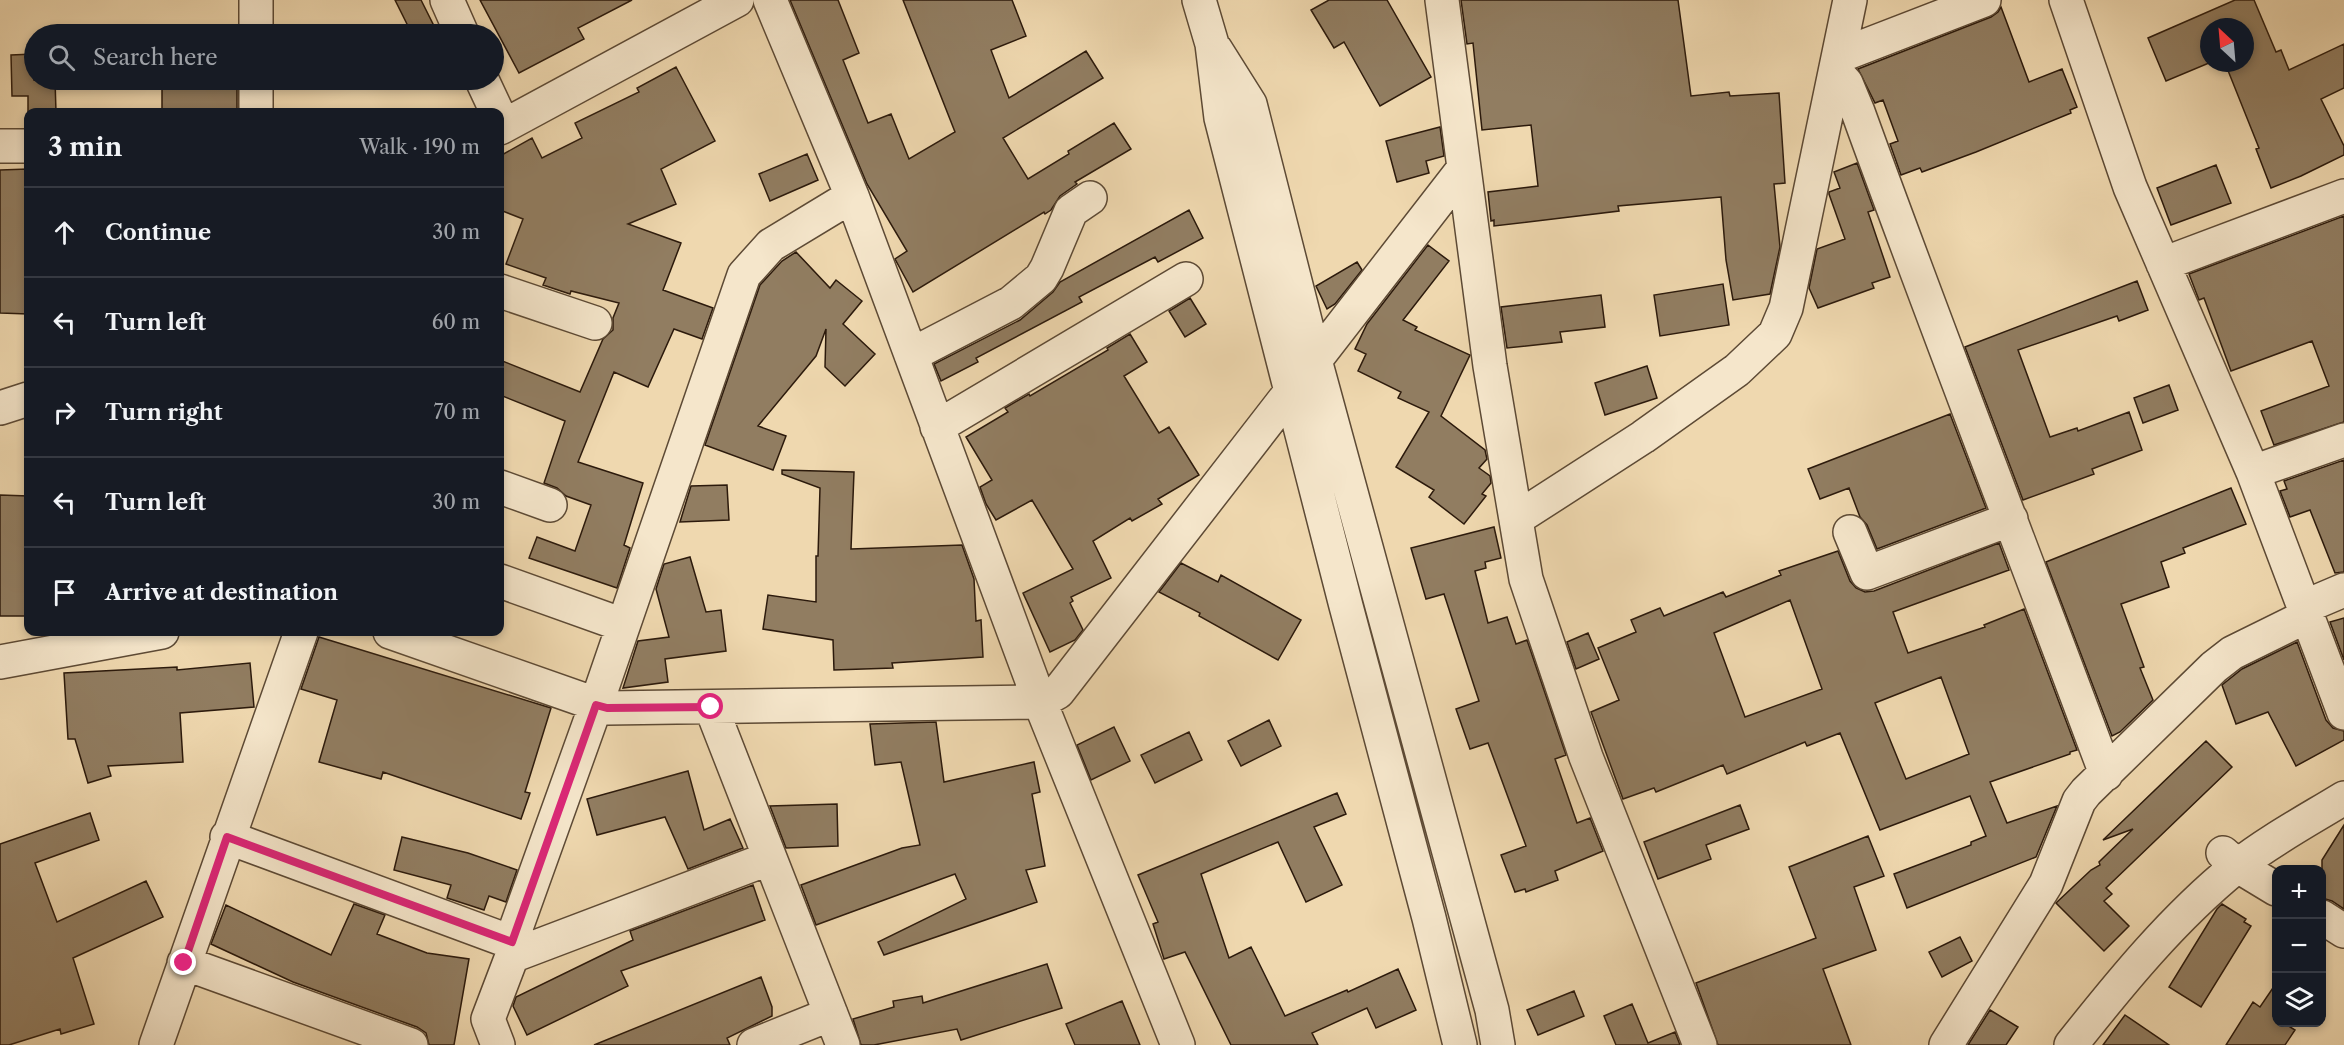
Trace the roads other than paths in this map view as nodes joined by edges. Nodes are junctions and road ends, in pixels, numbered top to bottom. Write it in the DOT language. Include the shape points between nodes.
graph roads {
  1 [pos="256,0"];
  2 [pos="447,0"];
  3 [pos="737,0"];
  4 [pos="770,0"];
  5 [pos="1199,0"];
  6 [pos="1442,0"];
  7 [pos="1850,0"];
  8 [pos="1984,0"];
  9 [pos="2066,0"];
  10 [pos="256,24"];
  11 [pos="458,24"];
  12 [pos="1212,44"];
  13 [pos="1837,64"];
  14 [pos="256,90"];
  15 [pos="486,90"];
  16 [pos="256,108"];
  17 [pos="494,108"];
  18 [pos="504,120"];
  19 [pos="0,146"];
  20 [pos="24,146"];
  21 [pos="1464,168"];
  22 [pos="852,196"];
  23 [pos="2344,196"];
  24 [pos="1090,198"];
  25 [pos="2163,264"];
  26 [pos="1186,279"];
  27 [pos="504,292"];
  28 [pos="595,323"];
  29 [pos="911,355"];
  30 [pos="1315,360"];
  31 [pos="1291,392"];
  32 [pos="24,400"];
  33 [pos="0,408"];
  34 [pos="937,426"];
  35 [pos="2344,440"];
  36 [pos="2253,472"];
  37 [pos="504,488"];
  38 [pos="550,505"];
  39 [pos="1516,519"];
  40 [pos="2011,519"];
  41 [pos="1850,532"];
  42 [pos="504,582"];
  43 [pos="2344,590"];
  44 [pos="2305,612"];
  45 [pos="623,625"];
  46 [pos="140,636"];
  47 [pos="300,636"];
  48 [pos="401,636"];
  49 [pos="0,662"];
  50 [pos="1040,702"];
  51 [pos="596,705"];
  52 [pos="711,707"];
  53 [pos="2344,713"];
  54 [pos="2106,774"];
  55 [pos="2344,775"];
  56 [pos="2344,798"];
  57 [pos="227,837"];
  58 [pos="770,858"];
  59 [pos="2231,859"];
  60 [pos="2272,887"];
  61 [pos="2325,919"];
  62 [pos="2344,931"];
  63 [pos="512,949"];
  64 [pos="184,963"];
  65 [pos="831,1014"];
  66 [pos="156,1045"];
  67 [pos="411,1045"];
  68 [pos="498,1045"];
  69 [pos="754,1045"];
  70 [pos="843,1045"];
  71 [pos="1178,1045"];
  72 [pos="1460,1045"];
  73 [pos="1498,1045"];
  74 [pos="1700,1045"];
  75 [pos="1946,1045"];
  76 [pos="2071,1045"];
  1 -- 10 [label="street"];
  2 -- 11 [label="street"];
  3 -- 18 [label="street"];
  4 -- 22 [label="street"];
  5 -- 12 [label="street"];
  6 -- 21 [label="street"];
  7 -- 13 [label="street"];
  8 -- 13 [label="street"];
  9 -- 25 [label="street" via="2130,187"];
  12 -- 30 [label="street" via="1250,104"];
  12 -- 31 [label="street" via="1221,118"];
  13 -- 39 [label="street" via="1786,308 1775,334 1737,370"];
  13 -- 40 [label="street"];
  14 -- 16 [label="street"];
  15 -- 17 [label="street"];
  19 -- 20 [label="street"];
  21 -- 30 [label="street"];
  21 -- 39 [label="street" via="1490,366"];
  22 -- 29 [label="street"];
  22 -- 45 [label="street" via="771,245 744,275"];
  23 -- 25 [label="street"];
  24 -- 29 [label="street" via="1071,211 1041,278 1011,303"];
  25 -- 36 [label="street"];
  26 -- 34 [label="street"];
  27 -- 28 [label="street"];
  29 -- 34 [label="street"];
  30 -- 31 [label="street"];
  30 -- 73 [label="street" via="1489,998"];
  31 -- 50 [label="street" via="1058,692"];
  31 -- 72 [label="street"];
  32 -- 33 [label="street"];
  34 -- 50 [label="street"];
  35 -- 36 [label="street"];
  36 -- 44 [label="street"];
  37 -- 38 [label="street"];
  39 -- 74 [label="street" via="1526,579 1586,757"];
  40 -- 41 [label="street" via="1867,573"];
  40 -- 54 [label="street"];
  42 -- 45 [label="street"];
  43 -- 44 [label="street"];
  44 -- 53 [label="street"];
  44 -- 54 [label="street" via="2214,667"];
  45 -- 51 [label="street"];
  46 -- 49 [label="street"];
  47 -- 57 [label="street"];
  48 -- 51 [label="street"];
  50 -- 52 [label="street"];
  50 -- 71 [label="street"];
  51 -- 52 [label="street"];
  51 -- 63 [label="street"];
  52 -- 58 [label="street"];
  54 -- 75 [label="street" via="2079,801 2046,884"];
  55 -- 59 [label="street" via="2251,830"];
  56 -- 59 [label="street"];
  57 -- 63 [label="street"];
  57 -- 64 [label="street"];
  58 -- 63 [label="street"];
  58 -- 65 [label="street"];
  59 -- 60 [label="street"];
  59 -- 76 [label="street" via="2161,909 2148,930 2150,950"];
  61 -- 62 [label="street"];
  63 -- 68 [label="street" via="488,1019"];
  64 -- 66 [label="street"];
  64 -- 67 [label="street"];
  65 -- 69 [label="street"];
  65 -- 70 [label="street"];
}
